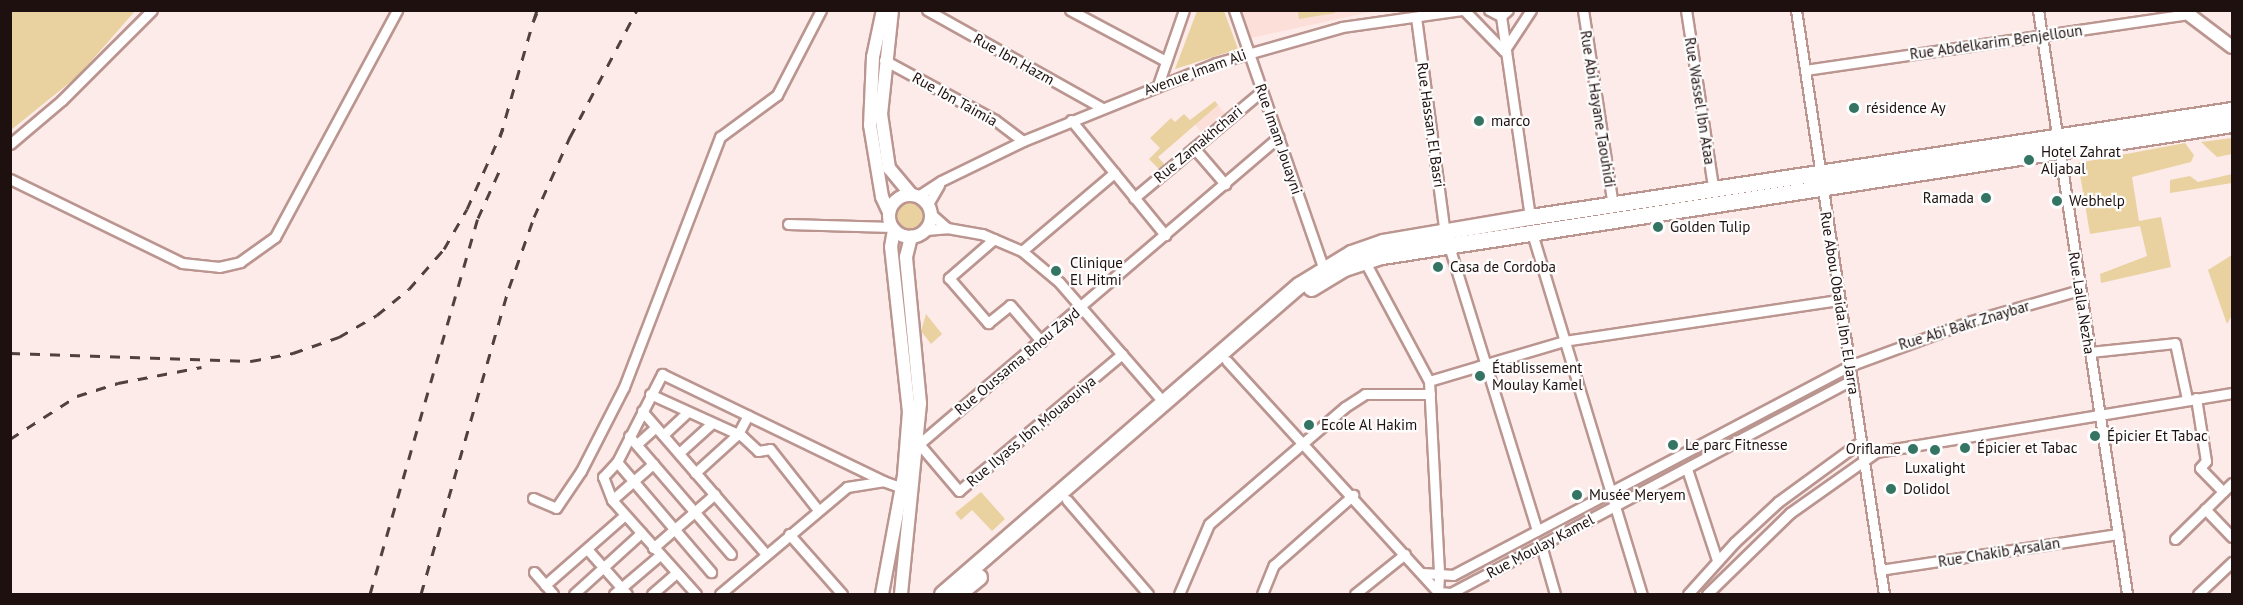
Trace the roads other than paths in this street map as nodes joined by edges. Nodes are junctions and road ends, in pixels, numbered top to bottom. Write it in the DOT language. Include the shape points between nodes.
graph roads {
  1 [pos="152,10"];
  2 [pos="397,10"];
  3 [pos="821,10"];
  4 [pos="883,10"];
  5 [pos="892,10"];
  6 [pos="927,10"];
  7 [pos="1070,10"];
  8 [pos="1184,10"];
  9 [pos="1234,10"];
  10 [pos="1463,10"];
  11 [pos="1489,10"];
  12 [pos="1531,10"];
  13 [pos="1583,10"];
  14 [pos="1686,10"];
  15 [pos="1796,10"];
  16 [pos="2038,10"];
  17 [pos="2185,12"];
  18 [pos="1504,13"];
  19 [pos="1416,17"];
  20 [pos="2042,36"];
  21 [pos="2232,47"];
  22 [pos="1504,51"];
  23 [pos="1248,52"];
  24 [pos="884,60"];
  25 [pos="1166,61"];
  26 [pos="1805,70"];
  27 [pos="1158,85"];
  28 [pos="1262,91"];
  29 [pos="1102,108"];
  30 [pos="2232,110"];
  31 [pos="1071,120"];
  32 [pos="2232,124"];
  33 [pos="1279,137"];
  34 [pos="1023,141"];
  35 [pos="10,144"];
  36 [pos="2058,146"];
  37 [pos="1194,148"];
  38 [pos="1114,173"];
  39 [pos="10,179"];
  40 [pos="1821,182"];
  41 [pos="1225,184"];
  42 [pos="1714,192"];
  43 [pos="1134,198"];
  44 [pos="922,202"];
  45 [pos="1613,207"];
  46 [pos="891,222"];
  47 [pos="788,224"];
  48 [pos="1531,226"];
  49 [pos="947,228"];
  50 [pos="927,230"];
  51 [pos="1165,235"];
  52 [pos="911,237"];
  53 [pos="994,239"];
  54 [pos="1447,240"];
  55 [pos="1022,251"];
  56 [pos="1364,260"];
  57 [pos="1323,267"];
  58 [pos="2080,290"];
  59 [pos="1839,300"];
  60 [pos="1082,307"];
  61 [pos="1041,341"];
  62 [pos="1564,341"];
  63 [pos="2090,352"];
  64 [pos="1122,354"];
  65 [pos="1227,361"];
  66 [pos="1485,364"];
  67 [pos="1849,366"];
  68 [pos="1852,380"];
  69 [pos="1429,381"];
  70 [pos="2232,393"];
  71 [pos="650,394"];
  72 [pos="1430,394"];
  73 [pos="2191,399"];
  74 [pos="1164,403"];
  75 [pos="642,411"];
  76 [pos="687,413"];
  77 [pos="748,415"];
  78 [pos="2100,415"];
  79 [pos="711,424"];
  80 [pos="656,427"];
  81 [pos="738,434"];
  82 [pos="663,435"];
  83 [pos="629,436"];
  84 [pos="1304,442"];
  85 [pos="1860,442"];
  86 [pos="636,444"];
  87 [pos="919,444"];
  88 [pos="678,453"];
  89 [pos="1863,460"];
  90 [pos="617,462"];
  91 [pos="653,464"];
  92 [pos="1687,469"];
  93 [pos="695,472"];
  94 [pos="883,481"];
  95 [pos="633,482"];
  96 [pos="2232,483"];
  97 [pos="902,488"];
  98 [pos="1612,492"];
  99 [pos="2223,492"];
  100 [pos="715,494"];
  101 [pos="1353,495"];
  102 [pos="533,498"];
  103 [pos="612,500"];
  104 [pos="1067,500"];
  105 [pos="1616,506"];
  106 [pos="2205,509"];
  107 [pos="818,510"];
  108 [pos="694,512"];
  109 [pos="625,515"];
  110 [pos="674,529"];
  111 [pos="1537,531"];
  112 [pos="641,533"];
  113 [pos="789,534"];
  114 [pos="2118,534"];
  115 [pos="2232,537"];
  116 [pos="2175,538"];
  117 [pos="1541,545"];
  118 [pos="587,549"];
  119 [pos="657,551"];
  120 [pos="731,554"];
  121 [pos="766,554"];
  122 [pos="1405,554"];
  123 [pos="1717,560"];
  124 [pos="2232,562"];
  125 [pos="604,568"];
  126 [pos="1880,570"];
  127 [pos="534,572"];
  128 [pos="711,572"];
  129 [pos="676,573"];
  130 [pos="1422,573"];
  131 [pos="1439,574"];
  132 [pos="1453,575"];
  133 [pos="1370,583"];
  134 [pos="545,585"];
  135 [pos="621,592"];
  136 [pos="693,593"];
  137 [pos="1438,593"];
  138 [pos="553,594"];
  139 [pos="574,594"];
  140 [pos="652,594"];
  141 [pos="720,594"];
  142 [pos="842,594"];
  143 [pos="882,594"];
  144 [pos="901,594"];
  145 [pos="942,594"];
  146 [pos="958,594"];
  147 [pos="1148,594"];
  148 [pos="1179,594"];
  149 [pos="1262,594"];
  150 [pos="1355,594"];
  151 [pos="1368,594"];
  152 [pos="1451,594"];
  153 [pos="1555,594"];
  154 [pos="1642,594"];
  155 [pos="1688,594"];
  156 [pos="1707,594"];
  157 [pos="1884,594"];
  158 [pos="2127,594"];
  159 [pos="2198,594"];
  1 -- 35 [label="street" via="62,100"];
  2 -- 39 [label="street" via="275,237 240,262 219,267 182,263"];
  3 -- 102 [label="street" via="777,95 720,137 624,387 581,471 556,508"];
  4 -- 46 [label="street" via="873,57 870,124 880,188"];
  5 -- 24 [label="street"];
  6 -- 29 [label="street, Rue Ibn Hazm"];
  7 -- 25 [label="street"];
  8 -- 25 [label="street"];
  9 -- 23 [label="street, Rue Imam Jouayni"];
  10 -- 19 [label="street, Avenue Imam Ali"];
  10 -- 22 [label="street"];
  11 -- 18 [label="street"];
  12 -- 22 [label="street"];
  13 -- 45 [label="street, Rue Abi Hayane Taouhidi"];
  14 -- 42 [label="street, Rue Wassel Ibn Ataa"];
  15 -- 26 [label="street, Rue Abou Obaida Ibn El Jarra"];
  16 -- 20 [label="street, Rue Lalla Nezha"];
  17 -- 20 [label="street, Rue Abdelkarim Benjelloun"];
  17 -- 21 [label="street"];
  18 -- 22 [label="street"];
  19 -- 23 [label="street, Avenue Imam Ali" via="1342,27"];
  19 -- 54 [label="street, Rue Hassan El Basri"];
  20 -- 26 [label="street, Rue Abdelkarim Benjelloun"];
  20 -- 36 [label="street, Rue Lalla Nezha"];
  22 -- 48 [label="street"];
  23 -- 27 [label="street, Avenue Imam Ali"];
  23 -- 28 [label="street, Rue Imam Jouayni"];
  24 -- 34 [label="street, Rue Ibn Taimia" via="995,120"];
  24 -- 44 [label="street" via="881,114 889,168"];
  25 -- 27 [label="street"];
  26 -- 40 [label="street, Rue Abou Obaida Ibn El Jarra"];
  27 -- 29 [label="street, Avenue Imam Ali"];
  28 -- 33 [label="street, Rue Imam Jouayni"];
  28 -- 37 [label="street, Rue Zamakhchari"];
  29 -- 31 [label="street, Avenue Imam Ali"];
  30 -- 36 [label="main road"];
  31 -- 34 [label="street, Avenue Imam Ali"];
  31 -- 38 [label="street"];
  32 -- 36 [label="main road"];
  33 -- 41 [label="street, Rue Oussama Bnou Zayd"];
  33 -- 57 [label="street, Rue Imam Jouayni"];
  34 -- 44 [label="street, Avenue Imam Ali" via="941,181"];
  36 -- 40 [label="main road"];
  36 -- 58 [label="street, Rue Lalla Nezha"];
  37 -- 41 [label="street"];
  37 -- 43 [label="street, Rue Zamakhchari"];
  38 -- 43 [label="street"];
  38 -- 55 [label="street"];
  40 -- 42 [label="main road"];
  40 -- 48 [label="main road"];
  40 -- 59 [label="street, Rue Abou Obaida Ibn El Jarra"];
  41 -- 51 [label="street, Rue Oussama Bnou Zayd"];
  42 -- 45 [label="main road"];
  43 -- 51 [label="street"];
  44 -- 46 [label="street" via="895,201"];
  44 -- 49 [label="street"];
  44 -- 50 [label="street"];
  45 -- 48 [label="main road"];
  46 -- 47 [label="street" via="878,228"];
  46 -- 52 [label="street"];
  46 -- 97 [label="street" via="909,412"];
  48 -- 54 [label="main road"];
  48 -- 62 [label="street"];
  49 -- 50 [label="street"];
  49 -- 53 [label="street"];
  50 -- 52 [label="street"];
  51 -- 60 [label="street, Rue Oussama Bnou Zayd"];
  52 -- 87 [label="street" via="906,257 920,382"];
  53 -- 55 [label="street"];
  53 -- 61 [label="street" via="949,278 988,323 1010,304"];
  54 -- 56 [label="main road"];
  54 -- 57 [label="main road" via="1383,242"];
  54 -- 66 [label="street, Rue Hassan El Basri"];
  55 -- 60 [label="street"];
  56 -- 65 [label="main road" via="1315,285"];
  56 -- 69 [label="street"];
  57 -- 74 [label="main road"];
  58 -- 63 [label="street, Rue Lalla Nezha"];
  58 -- 67 [label="street, Rue Abi Bakr Znaybar" via="1971,321"];
  59 -- 62 [label="street"];
  59 -- 67 [label="street, Rue Abou Obaida Ibn El Jarra"];
  60 -- 61 [label="street, Rue Oussama Bnou Zayd"];
  60 -- 64 [label="street"];
  61 -- 87 [label="street, Rue Oussama Bnou Zayd"];
  62 -- 66 [label="street"];
  62 -- 98 [label="street"];
  63 -- 73 [label="street" via="2175,343"];
  63 -- 78 [label="street, Rue Lalla Nezha"];
  64 -- 74 [label="street"];
  64 -- 87 [label="street, Rue Ilyass Ibn Mouaouiya" via="959,491"];
  65 -- 84 [label="street"];
  65 -- 104 [label="main road"];
  66 -- 69 [label="street"];
  66 -- 111 [label="street, Rue Hassan El Basri"];
  67 -- 68 [label="street, Rue Abou Obaida Ibn El Jarra"];
  67 -- 98 [label="street, Rue Moulay Kamel"];
  68 -- 85 [label="street, Rue Abou Obaida Ibn El Jarra"];
  68 -- 92 [label="street, Rue Moulay Kamel"];
  69 -- 72 [label="street"];
  70 -- 73 [label="street"];
  71 -- 75 [label="street"];
  71 -- 76 [label="street"];
  71 -- 77 [label="street" via="664,374"];
  72 -- 84 [label="street" via="1365,394"];
  72 -- 131 [label="street"];
  73 -- 78 [label="street"];
  73 -- 99 [label="street" via="2206,461 2200,468"];
  74 -- 145 [label="main road"];
  75 -- 80 [label="street"];
  75 -- 83 [label="street"];
  76 -- 79 [label="street"];
  76 -- 82 [label="street"];
  77 -- 81 [label="street"];
  77 -- 94 [label="street"];
  78 -- 89 [label="street" via="1876,452"];
  78 -- 114 [label="street, Rue Lalla Nezha"];
  79 -- 81 [label="street"];
  79 -- 88 [label="street"];
  80 -- 82 [label="street"];
  80 -- 86 [label="street"];
  81 -- 93 [label="street"];
  81 -- 107 [label="street" via="758,451 767,447 775,453 784,471"];
  82 -- 88 [label="street"];
  83 -- 86 [label="street"];
  83 -- 90 [label="street"];
  84 -- 101 [label="street"];
  84 -- 148 [label="street" via="1209,524"];
  85 -- 89 [label="street, Rue Abou Obaida Ibn El Jarra"];
  85 -- 123 [label="street" via="1778,502"];
  86 -- 91 [label="street"];
  87 -- 144 [label="street" via="901,561"];
  88 -- 93 [label="street"];
  89 -- 126 [label="street, Rue Abou Obaida Ibn El Jarra"];
  89 -- 156 [label="street" via="1790,513"];
  90 -- 95 [label="street"];
  90 -- 103 [label="street" via="603,475"];
  91 -- 95 [label="street"];
  91 -- 108 [label="street"];
  92 -- 105 [label="street, Rue Moulay Kamel"];
  92 -- 123 [label="street"];
  93 -- 100 [label="street"];
  94 -- 97 [label="street"];
  94 -- 107 [label="street" via="847,487"];
  95 -- 103 [label="street"];
  95 -- 110 [label="street"];
  96 -- 99 [label="street"];
  97 -- 143 [label="street"];
  98 -- 105 [label="street"];
  98 -- 111 [label="street, Rue Moulay Kamel"];
  99 -- 106 [label="street"];
  100 -- 108 [label="street"];
  100 -- 121 [label="street"];
  101 -- 122 [label="street"];
  101 -- 149 [label="street" via="1274,565"];
  103 -- 109 [label="street"];
  104 -- 146 [label="main road"];
  104 -- 147 [label="street"];
  105 -- 117 [label="street, Rue Moulay Kamel"];
  105 -- 154 [label="street"];
  106 -- 115 [label="street"];
  106 -- 116 [label="street"];
  107 -- 113 [label="street"];
  108 -- 110 [label="street"];
  108 -- 120 [label="street"];
  109 -- 112 [label="street"];
  109 -- 118 [label="street"];
  110 -- 119 [label="street"];
  110 -- 128 [label="street"];
  111 -- 132 [label="street, Rue Moulay Kamel"];
  112 -- 119 [label="street"];
  112 -- 125 [label="street"];
  113 -- 121 [label="street"];
  113 -- 142 [label="street"];
  114 -- 126 [label="street, Rue Chakib Arsalan"];
  114 -- 158 [label="street, Rue Lalla Nezha"];
  117 -- 152 [label="street, Rue Moulay Kamel"];
  117 -- 153 [label="street"];
  118 -- 125 [label="street"];
  118 -- 134 [label="street"];
  119 -- 129 [label="street"];
  119 -- 135 [label="street"];
  121 -- 141 [label="street"];
  122 -- 130 [label="street"];
  122 -- 133 [label="street"];
  123 -- 155 [label="street"];
  124 -- 159 [label="street"];
  125 -- 135 [label="street"];
  125 -- 139 [label="street"];
  126 -- 157 [label="street, Rue Abou Obaida Ibn El Jarra"];
  127 -- 134 [label="street"];
  129 -- 136 [label="street"];
  129 -- 140 [label="street"];
  130 -- 131 [label="street"];
  130 -- 137 [label="street"];
  131 -- 132 [label="street"];
  131 -- 137 [label="street"];
  132 -- 152 [label="street"];
  133 -- 150 [label="street"];
  133 -- 151 [label="street"];
  134 -- 138 [label="street"];
  137 -- 152 [label="street"];
}
